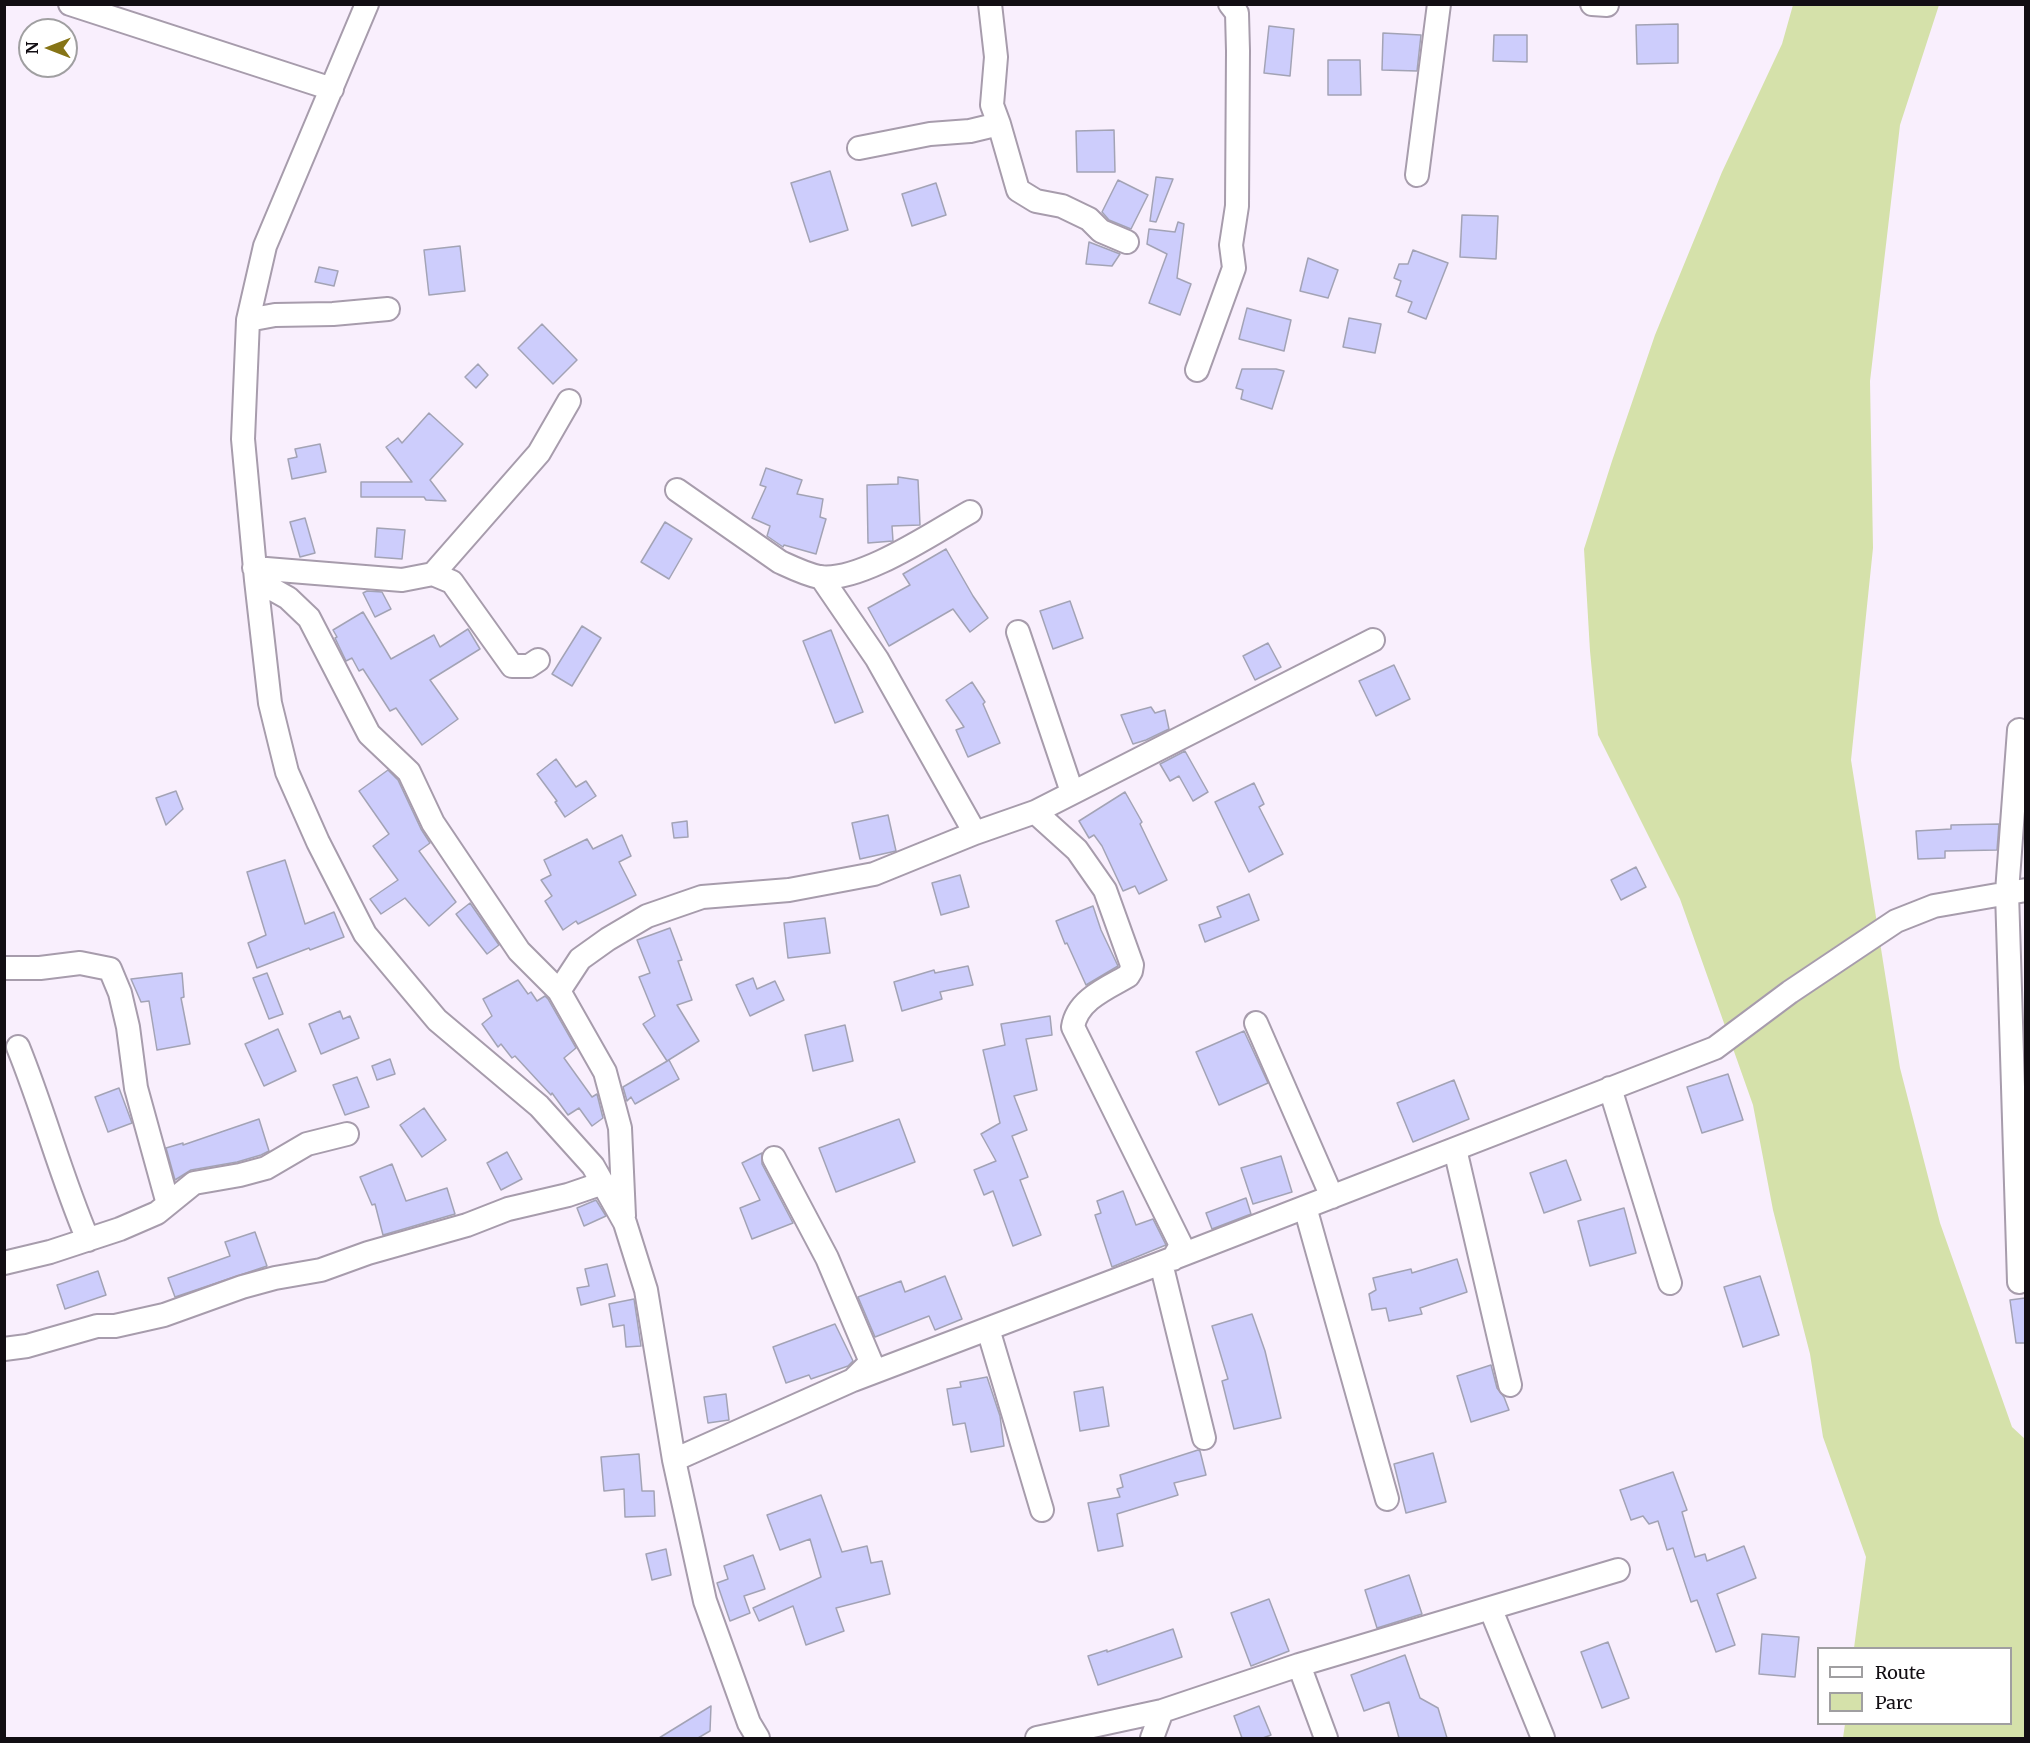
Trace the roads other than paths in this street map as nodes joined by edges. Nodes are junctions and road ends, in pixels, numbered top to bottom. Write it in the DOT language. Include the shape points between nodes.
graph roads {
  1 [pos="70,4"];
  2 [pos="367,4"];
  3 [pos="990,4"];
  4 [pos="1230,4"];
  5 [pos="1439,4"];
  6 [pos="1592,4"];
  7 [pos="1607,5"];
  8 [pos="332,89"];
  9 [pos="999,124"];
  10 [pos="860,148"];
  11 [pos="1417,175"];
  12 [pos="1127,242"];
  13 [pos="388,309"];
  14 [pos="248,320"];
  15 [pos="1197,370"];
  16 [pos="568,401"];
  17 [pos="677,490"];
  18 [pos="970,512"];
  19 [pos="255,574"];
  20 [pos="433,574"];
  21 [pos="821,577"];
  22 [pos="1018,632"];
  23 [pos="1373,640"];
  24 [pos="538,660"];
  25 [pos="2019,730"];
  26 [pos="1072,792"];
  27 [pos="1035,812"];
  28 [pos="975,833"];
  29 [pos="2016,891"];
  30 [pos="4,968"];
  31 [pos="559,991"];
  32 [pos="1256,1023"];
  33 [pos="18,1047"];
  34 [pos="1610,1088"];
  35 [pos="347,1134"];
  36 [pos="1455,1149"];
  37 [pos="774,1158"];
  38 [pos="603,1183"];
  39 [pos="1332,1197"];
  40 [pos="168,1204"];
  41 [pos="1305,1207"];
  42 [pos="625,1223"];
  43 [pos="88,1240"];
  44 [pos="1167,1261"];
  45 [pos="4,1263"];
  46 [pos="2019,1282"];
  47 [pos="1670,1283"];
  48 [pos="988,1329"];
  49 [pos="4,1349"];
  50 [pos="853,1380"];
  51 [pos="1510,1385"];
  52 [pos="1204,1438"];
  53 [pos="674,1460"];
  54 [pos="1388,1498"];
  55 [pos="1042,1509"];
  56 [pos="1618,1570"];
  57 [pos="1491,1610"];
  58 [pos="1299,1665"];
  59 [pos="1162,1712"];
  60 [pos="758,1738"];
  61 [pos="1037,1738"];
  62 [pos="1152,1738"];
  63 [pos="1326,1738"];
  64 [pos="1543,1738"];
  1 -- 8 [label="street"];
  2 -- 8 [label="street"];
  3 -- 9 [label="street" via="996,57 992,105"];
  4 -- 15 [label="street" via="1237,14 1238,51 1237,206 1231,245 1234,268"];
  5 -- 11 [label="street"];
  6 -- 7 [label="street"];
  8 -- 14 [label="street" via="265,246"];
  9 -- 10 [label="street"];
  9 -- 12 [label="street" via="1018,190 1036,201 1062,206"];
  13 -- 14 [label="street"];
  14 -- 19 [label="street" via="243,439"];
  16 -- 20 [label="street" via="539,453"];
  17 -- 21 [label="street" via="780,562"];
  18 -- 21 [label="street" via="887,559 850,574"];
  19 -- 20 [label="street" via="402,580"];
  19 -- 31 [label="street" via="309,618 369,734 409,772 433,823 501,925 519,951"];
  19 -- 38 [label="street" via="270,703 288,772 365,934 437,1020 539,1106 593,1166"];
  20 -- 24 [label="street" via="452,582 512,666 529,666"];
  21 -- 28 [label="street" via="878,659"];
  22 -- 26 [label="street"];
  23 -- 26 [label="street"];
  25 -- 29 [label="street"];
  26 -- 27 [label="street"];
  27 -- 28 [label="street"];
  27 -- 44 [label="street" via="1077,850 1105,890 1131,965 1128,976 1091,998 1078,1011 1073,1027 1181,1245"];
  28 -- 31 [label="street" via="874,874 789,890 702,897 647,916 580,959"];
  29 -- 34 [label="street" via="1934,906 1896,921 1715,1048"];
  29 -- 46 [label="street"];
  30 -- 40 [label="street" via="80,963 110,969 120,993 136,1088"];
  31 -- 42 [label="street" via="605,1072 620,1128"];
  32 -- 39 [label="street"];
  33 -- 43 [label="street"];
  34 -- 36 [label="street"];
  34 -- 47 [label="street"];
  35 -- 40 [label="street" via="307,1144 266,1167 194,1183"];
  36 -- 39 [label="street"];
  36 -- 51 [label="street"];
  37 -- 50 [label="street" via="827,1258 871,1362"];
  38 -- 42 [label="street"];
  38 -- 49 [label="street" via="508,1209 321,1270 242,1287 164,1315 97,1326"];
  39 -- 41 [label="street"];
  40 -- 43 [label="street" via="157,1213"];
  41 -- 44 [label="street"];
  41 -- 54 [label="street"];
  42 -- 53 [label="street" via="646,1290"];
  43 -- 45 [label="street"];
  44 -- 48 [label="street"];
  44 -- 52 [label="street"];
  48 -- 50 [label="street"];
  48 -- 55 [label="street"];
  50 -- 53 [label="street"];
  53 -- 60 [label="street" via="705,1601"];
  56 -- 57 [label="street"];
  57 -- 58 [label="street"];
  57 -- 64 [label="street"];
  58 -- 59 [label="street"];
  58 -- 63 [label="street"];
  59 -- 61 [label="street"];
  59 -- 62 [label="street"];
}
